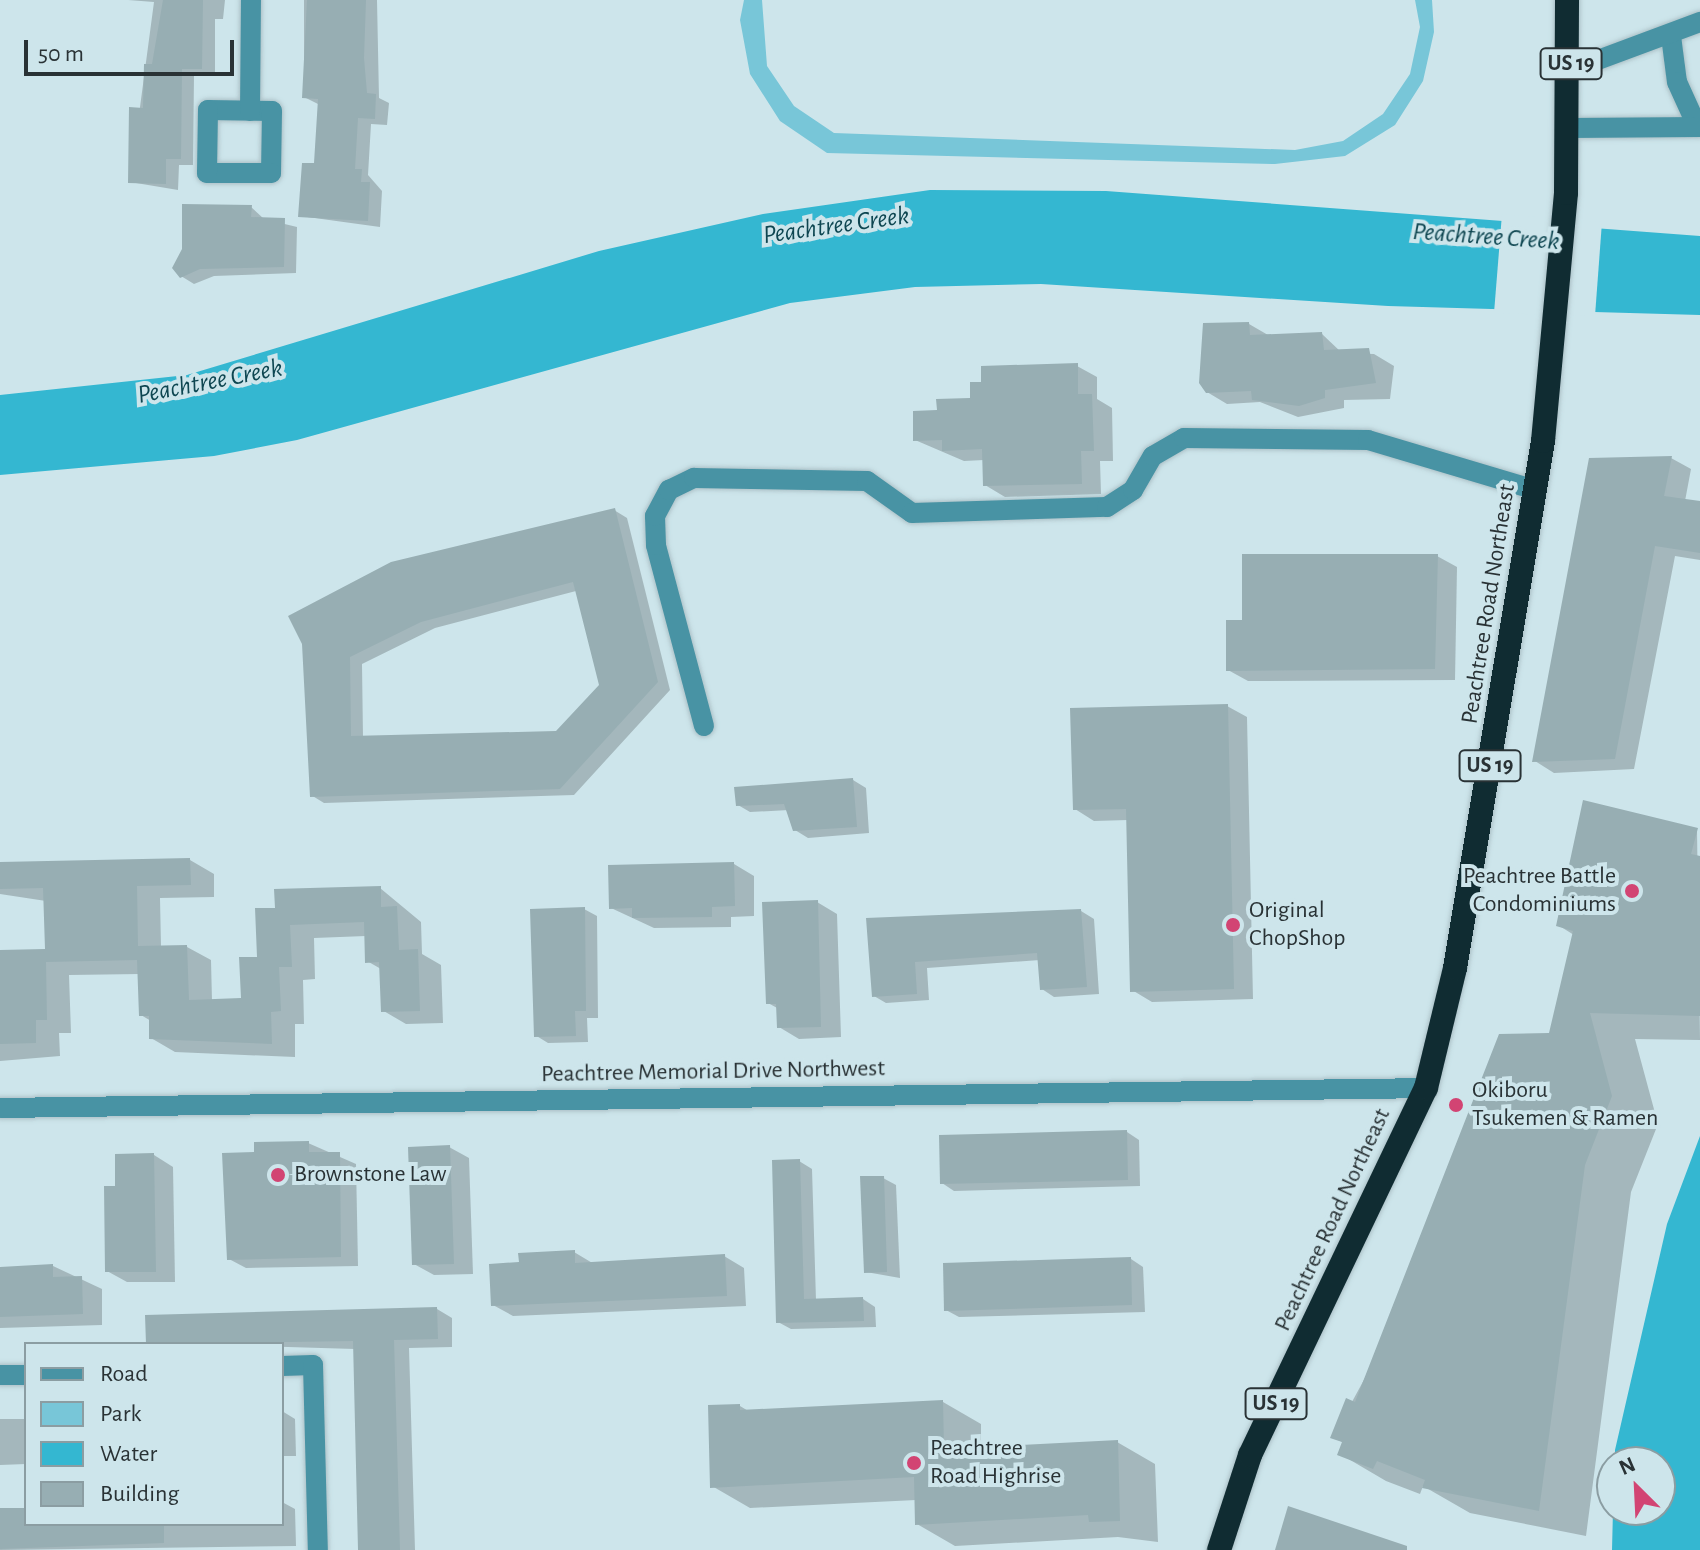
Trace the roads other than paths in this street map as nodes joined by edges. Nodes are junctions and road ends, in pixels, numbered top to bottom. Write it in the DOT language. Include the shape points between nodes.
graph roads {
  1 [pos="251,0"];
  2 [pos="1567,0"];
  3 [pos="1700,22"];
  4 [pos="1671,36"];
  5 [pos="1571,70"];
  6 [pos="250,111"];
  7 [pos="1698,126"];
  8 [pos="1569,128"];
  9 [pos="1536,490"];
  10 [pos="704,726"];
  11 [pos="1426,1088"];
  12 [pos="0,1108"];
  13 [pos="284,1366"];
  14 [pos="0,1375"];
  15 [pos="24,1375"];
  16 [pos="318,1550"];
  17 [pos="1219,1550"];
  1 -- 6 [label="street"];
  2 -- 5 [label="highway, Peachtree Road Northeast / US 19"];
  3 -- 4 [label="street"];
  4 -- 5 [label="street"];
  4 -- 7 [label="street" via="1677,82"];
  5 -- 8 [label="highway, Peachtree Road Northeast / US 19"];
  6 -- 6 [label="street" via="272,111 271,173 207,173 208,110"];
  7 -- 8 [label="street"];
  8 -- 9 [label="highway, Peachtree Road Northeast / US 19"];
  9 -- 10 [label="street" via="1368,440 1184,438 1153,456 1133,490 1107,507 912,513 867,481 694,478 669,490 655,516 656,545"];
  9 -- 11 [label="highway, Peachtree Road Northeast / US 19" via="1455,968"];
  11 -- 12 [label="street, Peachtree Memorial Drive Northwest"];
  11 -- 17 [label="highway, Peachtree Road Northeast / US 19" via="1250,1455"];
  13 -- 16 [label="street" via="313,1365"];
  14 -- 15 [label="street"];
}
